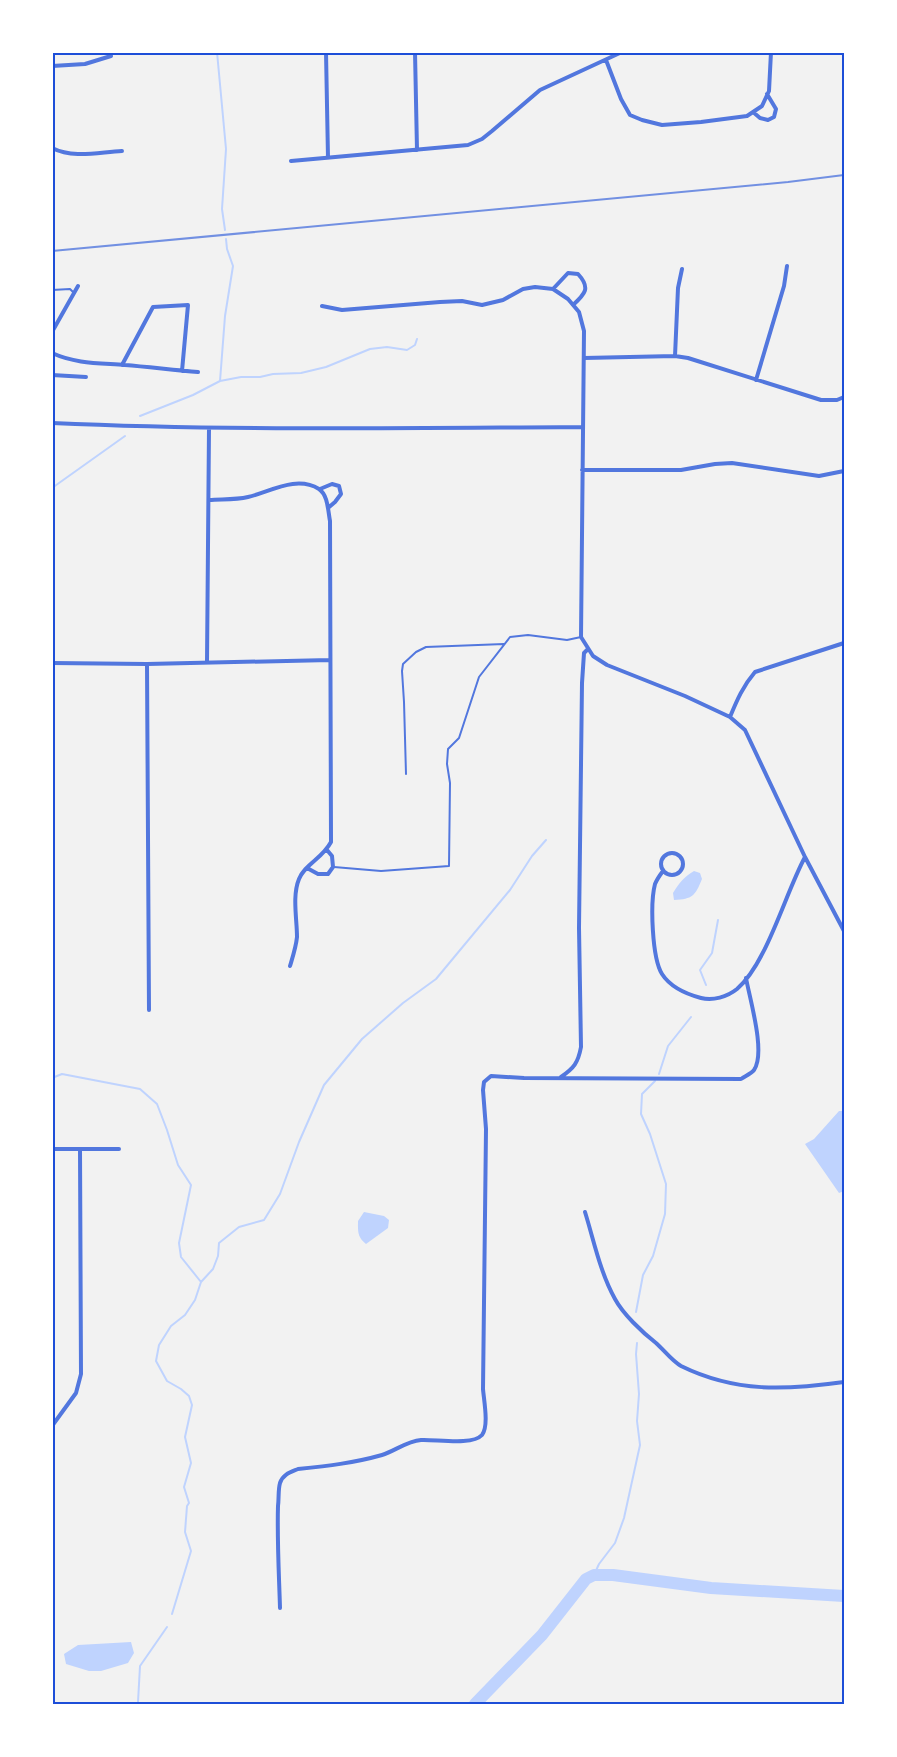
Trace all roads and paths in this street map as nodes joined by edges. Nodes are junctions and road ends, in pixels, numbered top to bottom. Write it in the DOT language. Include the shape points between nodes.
graph roads {
  1 [pos="326,52"];
  2 [pos="415,52"];
  3 [pos="622,52"];
  4 [pos="771,52"];
  5 [pos="111,56"];
  6 [pos="606,60"];
  7 [pos="52,66"];
  8 [pos="767,94"];
  9 [pos="753,112"];
  10 [pos="53,149"];
  11 [pos="417,150"];
  12 [pos="122,151"];
  13 [pos="328,158"];
  14 [pos="291,161"];
  15 [pos="786,266"];
  16 [pos="682,269"];
  17 [pos="78,286"];
  18 [pos="553,289"];
  19 [pos="52,290"];
  20 [pos="74,293"];
  21 [pos="573,305"];
  22 [pos="322,306"];
  23 [pos="54,325"];
  24 [pos="52,332"];
  25 [pos="52,353"];
  26 [pos="675,356"];
  27 [pos="584,358"];
  28 [pos="122,365"];
  29 [pos="182,371"];
  30 [pos="198,372"];
  31 [pos="52,375"];
  32 [pos="86,377"];
  33 [pos="756,380"];
  34 [pos="844,397"];
  35 [pos="52,423"];
  36 [pos="582,427"];
  37 [pos="210,428"];
  38 [pos="582,470"];
  39 [pos="844,471"];
  40 [pos="320,489"];
  41 [pos="209,500"];
  42 [pos="328,508"];
  43 [pos="581,637"];
  44 [pos="844,643"];
  45 [pos="504,644"];
  46 [pos="588,649"];
  47 [pos="330,660"];
  48 [pos="52,663"];
  49 [pos="207,663"];
  50 [pos="147,664"];
  51 [pos="730,717"];
  52 [pos="406,774"];
  53 [pos="327,850"];
  54 [pos="805,857"];
  55 [pos="334,867"];
  56 [pos="307,868"];
  57 [pos="664,871"];
  58 [pos="844,931"];
  59 [pos="290,966"];
  60 [pos="746,978"];
  61 [pos="149,1010"];
  62 [pos="561,1078"];
  63 [pos="52,1149"];
  64 [pos="80,1149"];
  65 [pos="119,1149"];
  66 [pos="585,1212"];
  67 [pos="844,1382"];
  68 [pos="52,1426"];
  69 [pos="280,1608"];
  1 -- 13 [label="street"];
  2 -- 11 [label="street"];
  3 -- 6 [label="street"];
  4 -- 8 [label="street"];
  5 -- 7 [label="street" via="84,64"];
  6 -- 9 [label="street" via="630,115 642,120 662,125 692,123 748,116"];
  6 -- 11 [label="street" via="540,90 482,139 468,144"];
  8 -- 9 [label="street" via="762,106"];
  8 -- 9 [label="street" via="776,109 774,117 768,120"];
  10 -- 12 [label="street" via="76,154"];
  11 -- 13 [label="street"];
  13 -- 14 [label="street"];
  15 -- 33 [label="street" via="784,286"];
  16 -- 26 [label="street"];
  17 -- 20 [label="street"];
  18 -- 21 [label="street"];
  18 -- 21 [label="street" via="568,273 578,274 586,288 584,295"];
  18 -- 22 [label="street" via="523,289 503,300 482,305 440,302 342,310"];
  19 -- 20 [label="lane"];
  20 -- 23 [label="street"];
  21 -- 27 [label="street" via="579,312 584,331"];
  23 -- 24 [label="street"];
  25 -- 28 [label="street" via="90,364"];
  26 -- 27 [label="street"];
  26 -- 33 [label="street"];
  27 -- 36 [label="street"];
  28 -- 29 [label="street"];
  28 -- 29 [label="street" via="154,307 188,305"];
  29 -- 30 [label="street"];
  31 -- 32 [label="street"];
  33 -- 34 [label="street" via="821,400"];
  35 -- 37 [label="street"];
  36 -- 37 [label="street"];
  36 -- 38 [label="street"];
  37 -- 41 [label="street"];
  38 -- 39 [label="street" via="682,470 732,463 820,476"];
  38 -- 43 [label="street"];
  40 -- 41 [label="street" via="301,484 277,487 247,497"];
  40 -- 42 [label="street"];
  40 -- 42 [label="street" via="332,484 339,486 341,494"];
  41 -- 49 [label="street"];
  42 -- 47 [label="street" via="332,577"];
  43 -- 45 [label="lane" via="567,640 528,635 510,637"];
  43 -- 46 [label="street"];
  44 -- 51 [label="street" via="755,672 746,682"];
  45 -- 52 [label="lane" via="426,648 403,664"];
  45 -- 55 [label="lane" via="479,676 459,738 448,749 448,866 381,871"];
  46 -- 51 [label="street" via="607,665"];
  46 -- 62 [label="street" via="584,653 582,683 581,1047 579,1059"];
  47 -- 49 [label="street"];
  47 -- 53 [label="street" via="332,823"];
  48 -- 50 [label="street"];
  49 -- 50 [label="street"];
  50 -- 61 [label="street"];
  51 -- 54 [label="street" via="746,730"];
  53 -- 55 [label="street"];
  53 -- 56 [label="street"];
  54 -- 58 [label="street"];
  54 -- 60 [label="street" via="764,950"];
  55 -- 56 [label="street" via="328,874 318,874"];
  56 -- 59 [label="street" via="302,871 296,889 297,939"];
  57 -- 57 [label="street" via="670,875 677,874 682,868 680,858 675,854 665,856 661,865"];
  57 -- 60 [label="street" via="655,886 654,942 659,968 668,982 689,995 705,999 727,995"];
  60 -- 62 [label="street" via="759,1046 753,1072 741,1079"];
  62 -- 69 [label="street" via="500,1075 491,1076 484,1082 483,1390 486,1425 481,1436 467,1441 420,1440 361,1461 298,1469 284,1476 279,1488"];
  63 -- 64 [label="street"];
  64 -- 65 [label="street"];
  64 -- 68 [label="street" via="81,1374 76,1393"];
  66 -- 67 [label="street" via="615,1300 643,1333 680,1365 714,1379 747,1386 805,1388"];
}
